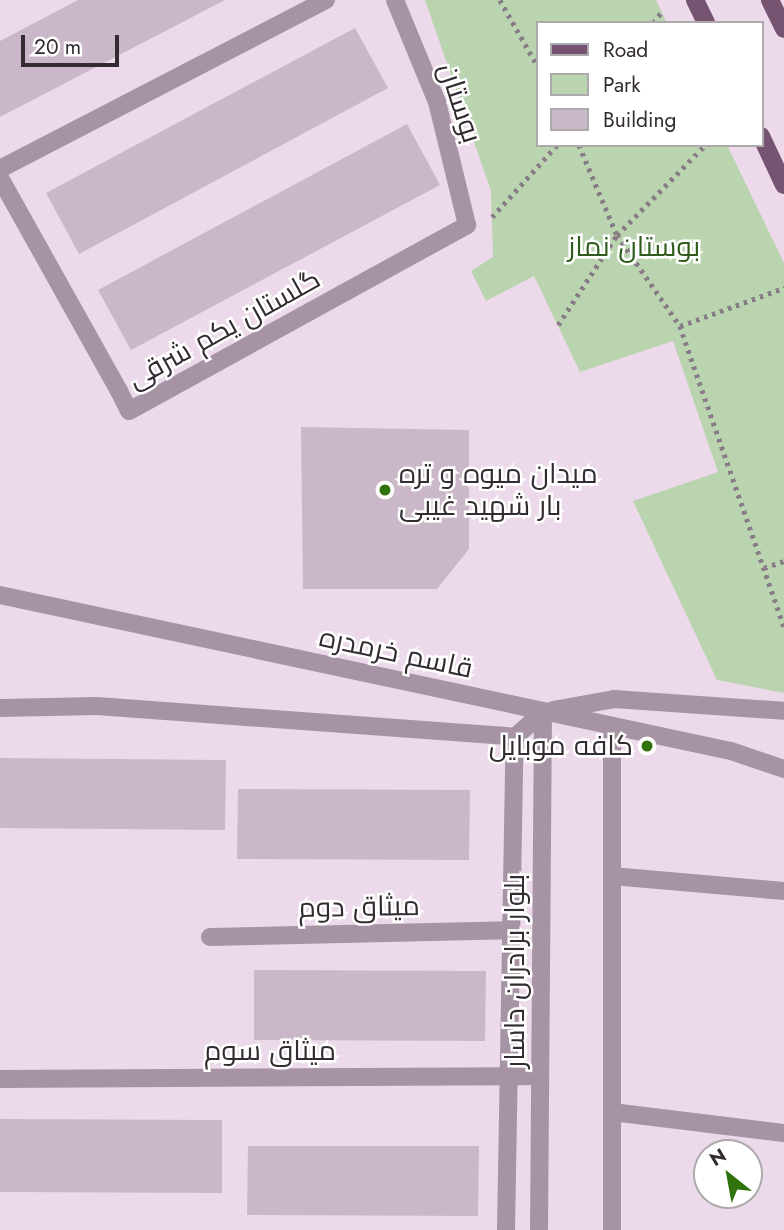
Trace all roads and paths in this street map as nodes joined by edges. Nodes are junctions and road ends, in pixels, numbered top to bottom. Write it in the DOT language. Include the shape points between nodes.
graph roads {
  1 [pos="326,0"];
  2 [pos="395,0"];
  3 [pos="500,0"];
  4 [pos="695,0"];
  5 [pos="770,0"];
  6 [pos="662,11"];
  7 [pos="654,21"];
  8 [pos="705,21"];
  9 [pos="784,29"];
  10 [pos="536,63"];
  11 [pos="763,140"];
  12 [pos="555,147"];
  13 [pos="580,147"];
  14 [pos="703,147"];
  15 [pos="0,169"];
  16 [pos="0,178"];
  17 [pos="784,185"];
  18 [pos="492,217"];
  19 [pos="467,225"];
  20 [pos="617,235"];
  21 [pos="784,288"];
  22 [pos="558,325"];
  23 [pos="680,326"];
  24 [pos="784,561"];
  25 [pos="764,568"];
  26 [pos="0,595"];
  27 [pos="784,627"];
  28 [pos="0,708"];
  29 [pos="784,711"];
  30 [pos="543,712"];
  31 [pos="612,726"];
  32 [pos="515,737"];
  33 [pos="784,769"];
  34 [pos="612,876"];
  35 [pos="784,891"];
  36 [pos="509,930"];
  37 [pos="210,937"];
  38 [pos="508,1076"];
  39 [pos="540,1076"];
  40 [pos="0,1079"];
  41 [pos="612,1112"];
  42 [pos="784,1133"];
  43 [pos="506,1230"];
  44 [pos="540,1230"];
  45 [pos="612,1230"];
  1 -- 15 [label="street"];
  2 -- 19 [label="street, بوستان" via="437,102"];
  3 -- 10 [label="path"];
  4 -- 8 [label="main road"];
  5 -- 9 [label="main road"];
  6 -- 7 [label="path"];
  11 -- 17 [label="main road"];
  12 -- 18 [label="path"];
  13 -- 20 [label="path"];
  14 -- 20 [label="path"];
  16 -- 19 [label="street, گلستان یکم شرقی" via="129,411"];
  20 -- 22 [label="path"];
  20 -- 23 [label="path"];
  21 -- 23 [label="path"];
  23 -- 25 [label="path"];
  24 -- 25 [label="path"];
  25 -- 27 [label="path"];
  26 -- 30 [label="street, قاسم خرمدره"];
  28 -- 32 [label="street" via="97,706"];
  29 -- 30 [label="street, قاسم خرمدره" via="614,699"];
  30 -- 31 [label="street"];
  30 -- 32 [label="street"];
  30 -- 39 [label="street, بلوار برادران داسار"];
  31 -- 33 [label="street" via="731,751"];
  31 -- 34 [label="street"];
  32 -- 36 [label="street"];
  34 -- 35 [label="street"];
  34 -- 41 [label="street"];
  36 -- 37 [label="street, میثاق دوم"];
  36 -- 38 [label="street"];
  38 -- 39 [label="street, میثاق سوم"];
  38 -- 40 [label="street, میثاق سوم"];
  38 -- 43 [label="street"];
  39 -- 44 [label="street, بلوار برادران داسار"];
  41 -- 42 [label="street"];
  41 -- 45 [label="street"];
}
